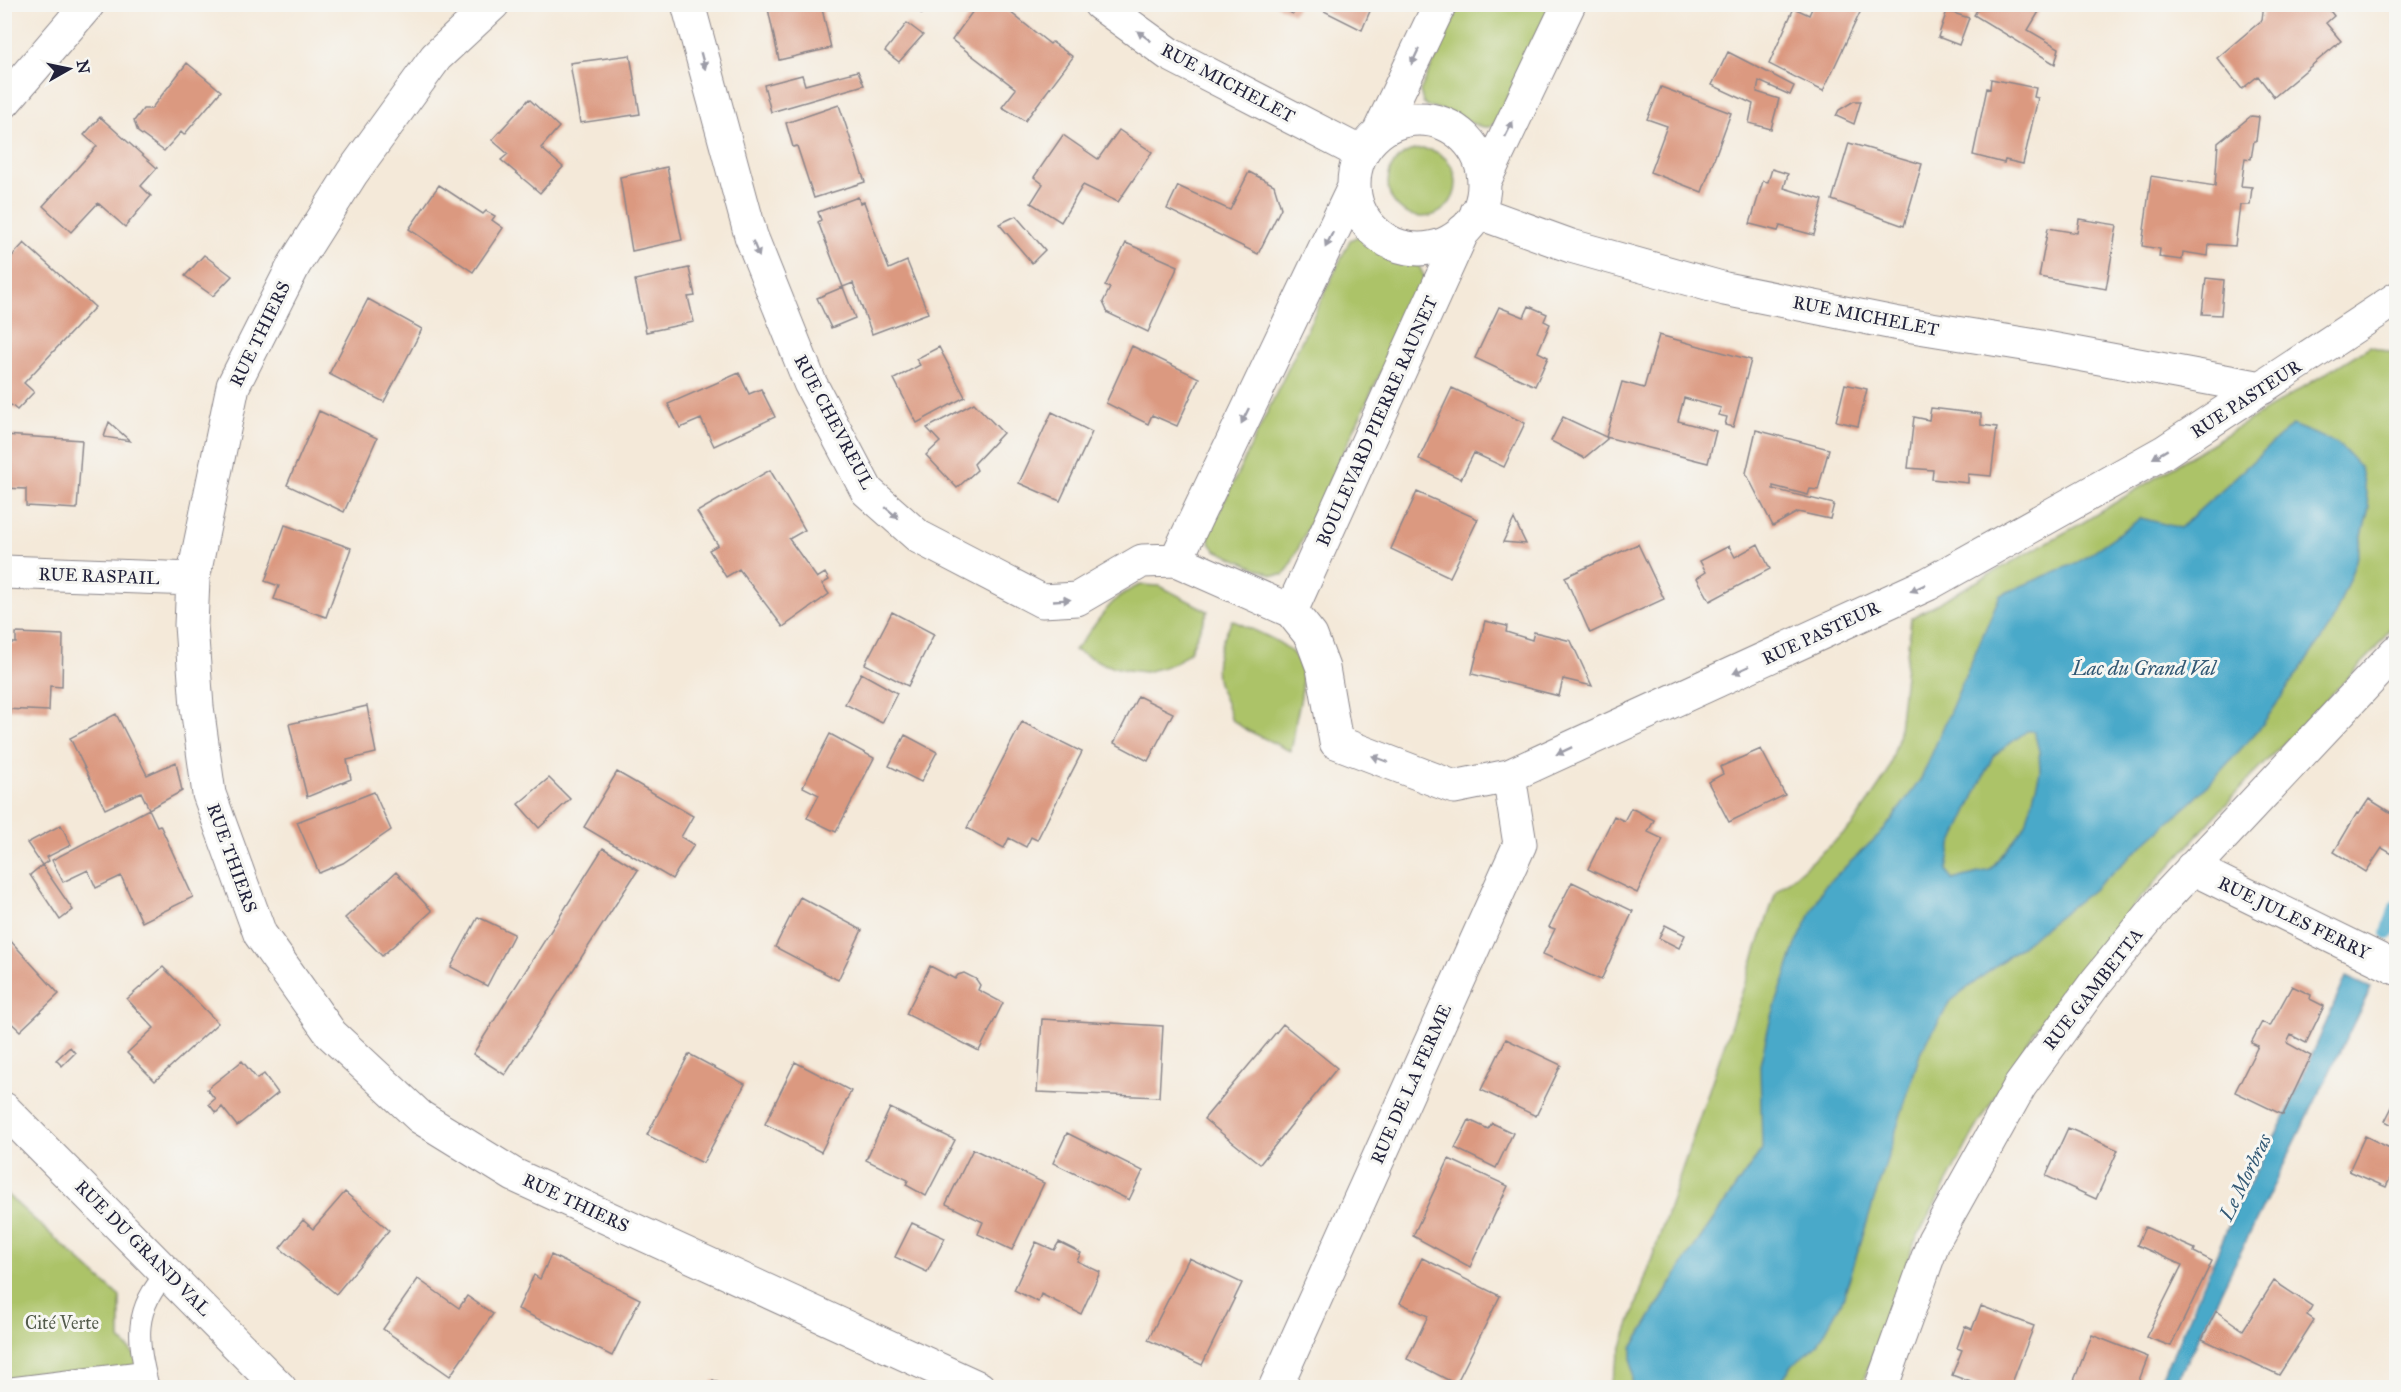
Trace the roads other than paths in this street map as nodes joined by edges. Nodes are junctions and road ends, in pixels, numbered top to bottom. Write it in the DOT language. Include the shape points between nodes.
graph roads {
  1 [pos="88,4"];
  2 [pos="494,4"];
  3 [pos="688,4"];
  4 [pos="1100,4"];
  5 [pos="1440,4"];
  6 [pos="1569,4"];
  7 [pos="4,102"];
  8 [pos="1370,143"];
  9 [pos="1354,187"];
  10 [pos="1475,208"];
  11 [pos="2397,299"];
  12 [pos="2262,388"];
  13 [pos="1176,560"];
  14 [pos="4,572"];
  15 [pos="193,579"];
  16 [pos="1291,610"];
  17 [pos="2397,652"];
  18 [pos="1509,776"];
  19 [pos="2192,868"];
  20 [pos="2397,968"];
  21 [pos="4,1109"];
  22 [pos="168,1272"];
  23 [pos="147,1379"];
  24 [pos="7,1388"];
  25 [pos="279,1388"];
  26 [pos="979,1388"];
  27 [pos="1275,1388"];
  28 [pos="1881,1388"];
  1 -- 7 [label="street"];
  2 -- 15 [label="street, RUE THIERS" via="436,57 352,174 294,265 233,386"];
  3 -- 13 [label="street, RUE CHEVREUL, one-way" via="751,236 810,383 867,491 919,537 1042,601 1077,599 1142,561"];
  8 -- 4 [label="street, RUE MICHELET, one-way" via="1168,54"];
  5 -- 8 [label="street, one-way"];
  10 -- 6 [label="street, BOULEVARD PIERRE RAUNET, one-way"];
  8 -- 9 [label="street" via="1355,170"];
  8 -- 10 [label="street" via="1397,122 1417,119 1455,130 1470,144 1480,162"];
  9 -- 10 [label="street" via="1358,208 1369,226 1385,240 1405,248 1425,249 1446,243"];
  9 -- 13 [label="street, one-way"];
  10 -- 12 [label="street, RUE MICHELET" via="1571,246 1725,289"];
  10 -- 16 [label="street, BOULEVARD PIERRE RAUNET"];
  11 -- 12 [label="street, RUE PASTEUR"];
  12 -- 18 [label="street, RUE PASTEUR, one-way" via="2164,452 1928,584"];
  13 -- 16 [label="street, RUE CHEVREUL"];
  14 -- 15 [label="street, RUE RASPAIL"];
  15 -- 26 [label="street, RUE THIERS" via="191,625 209,794 260,934 332,1034 420,1117 513,1175"];
  18 -- 16 [label="street, RUE PASTEUR, one-way" via="1454,787 1336,742 1323,668 1311,636"];
  17 -- 19 [label="street, RUE GAMBETTA"];
  18 -- 27 [label="street, RUE DE LA FERME" via="1520,844"];
  19 -- 20 [label="street, RUE JULES FERRY"];
  19 -- 28 [label="street, RUE GAMBETTA" via="2096,981 2020,1086 1934,1240"];
  21 -- 22 [label="street, RUE DU GRAND VAL"];
  22 -- 23 [label="lane" via="153,1287 141,1310 139,1348"];
  22 -- 25 [label="street, RUE DU GRAND VAL"];
  23 -- 24 [label="lane"];
}
